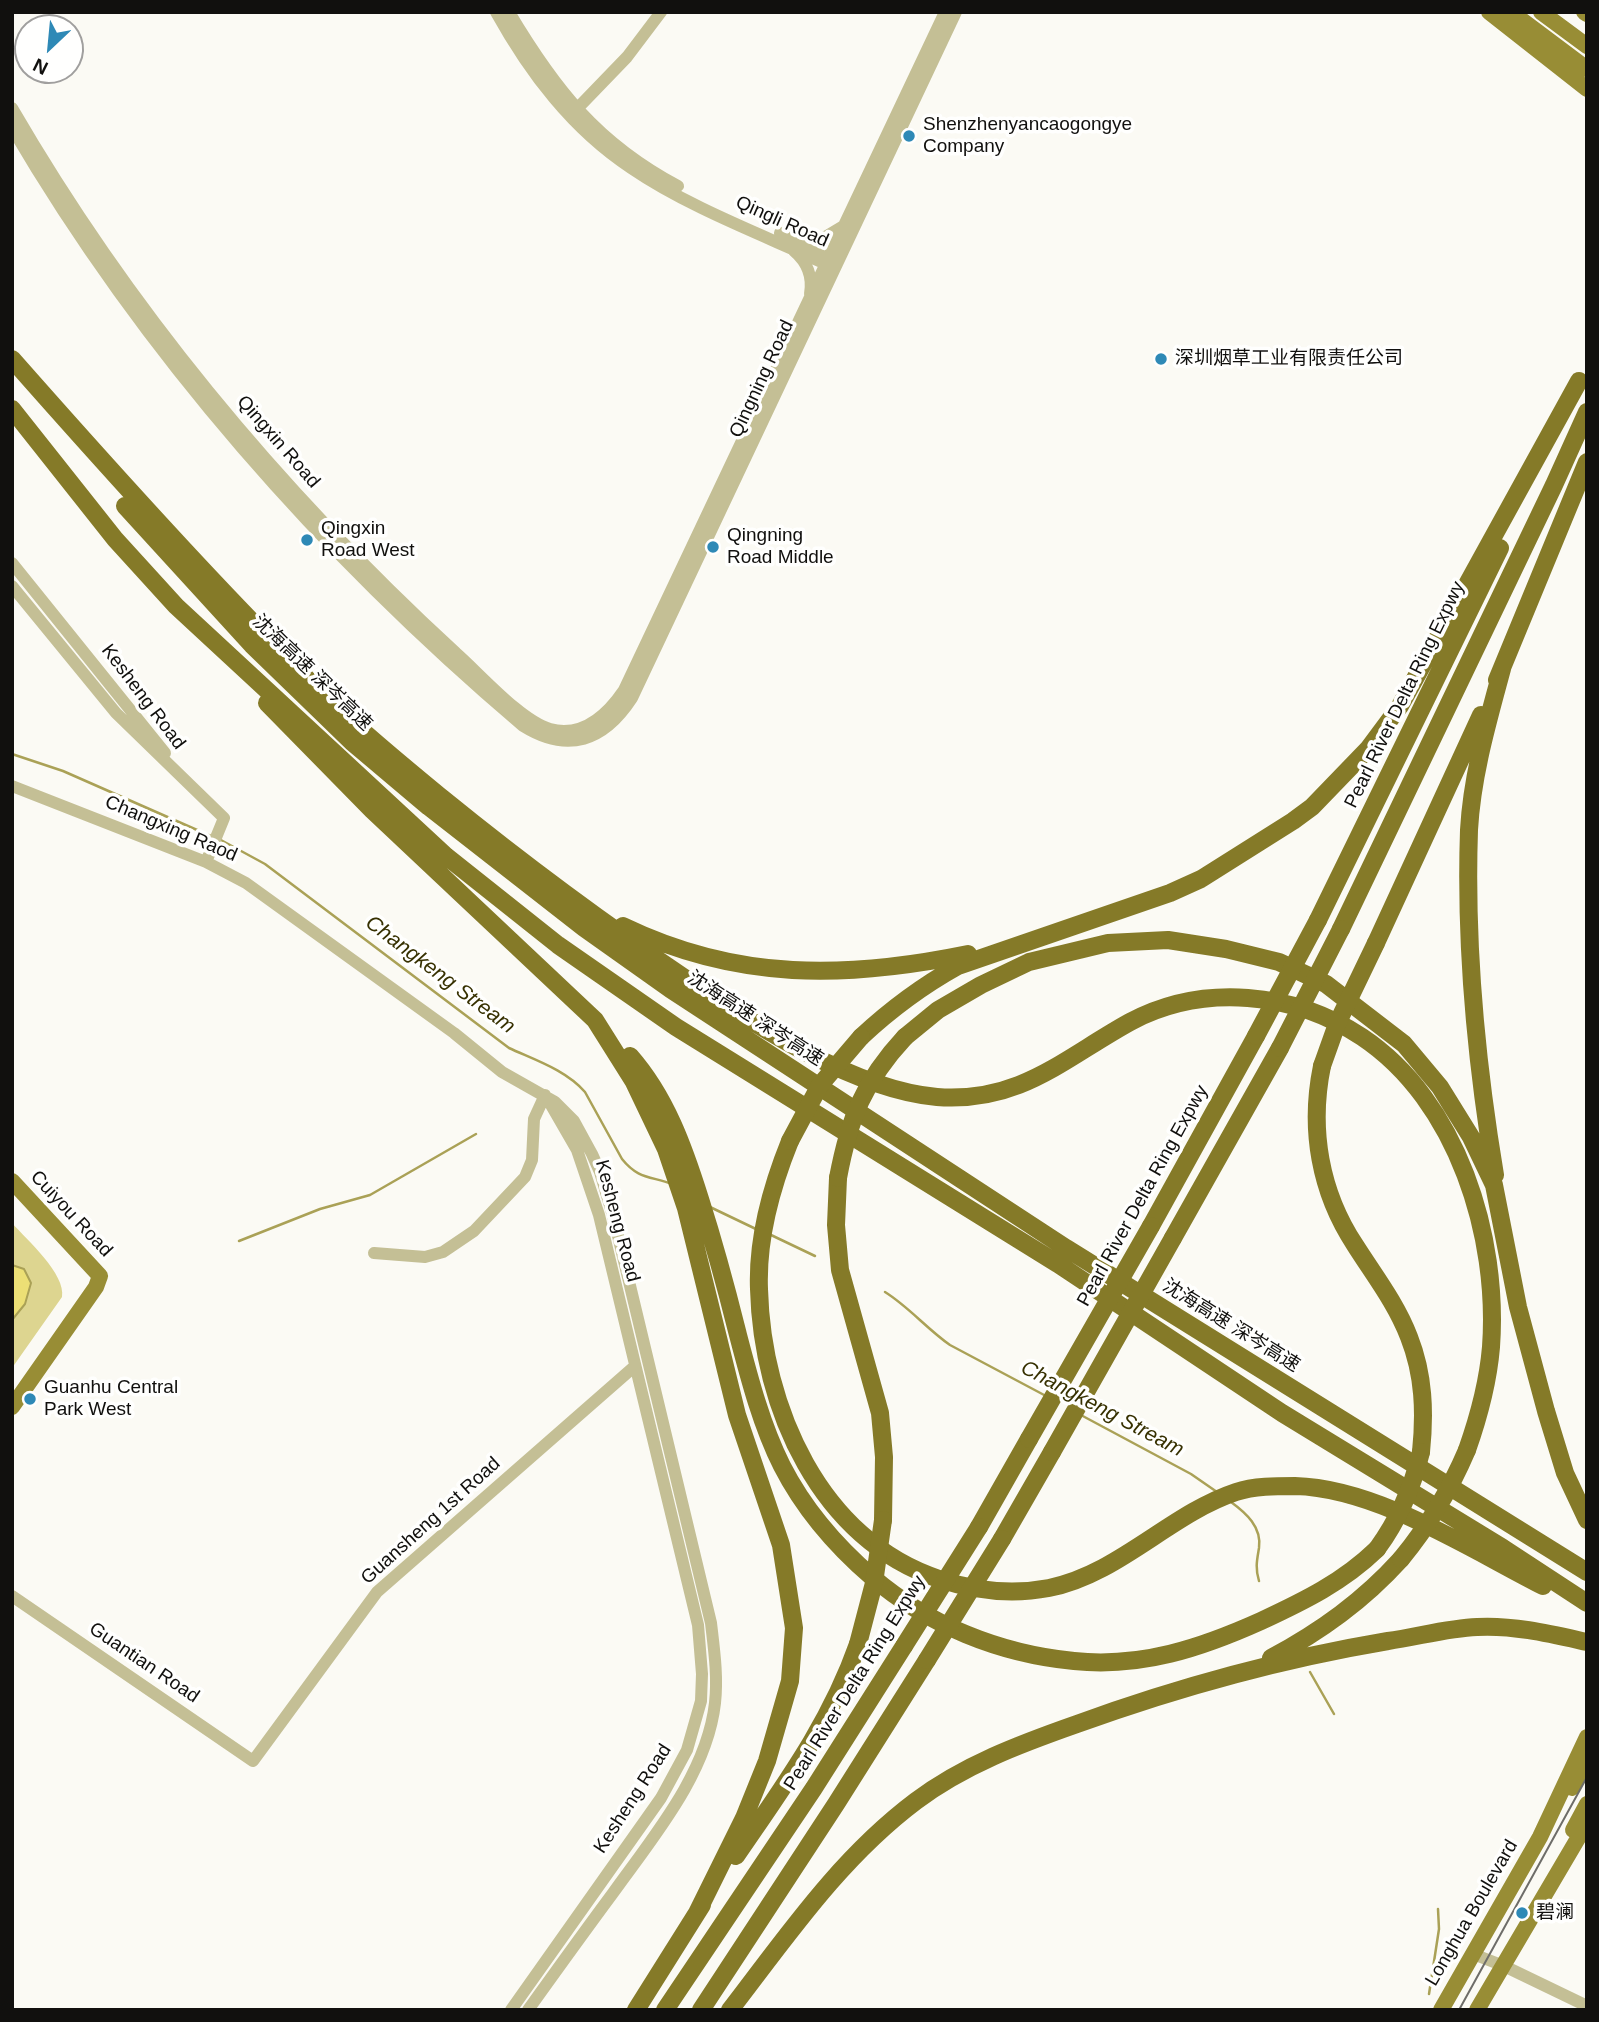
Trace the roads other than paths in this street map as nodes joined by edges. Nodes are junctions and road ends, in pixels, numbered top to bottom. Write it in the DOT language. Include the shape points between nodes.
graph roads {
  1 [pos="496,12"];
  2 [pos="509,12"];
  3 [pos="661,12"];
  4 [pos="945,12"];
  5 [pos="956,12"];
  6 [pos="1489,12"];
  7 [pos="1511,12"];
  8 [pos="1541,12"];
  9 [pos="1587,46"];
  10 [pos="1587,69"];
  11 [pos="1587,89"];
  12 [pos="12,108"];
  13 [pos="573,113"];
  14 [pos="12,128"];
  15 [pos="846,221"];
  16 [pos="791,243"];
  17 [pos="831,261"];
  18 [pos="809,301"];
  19 [pos="12,361"];
  20 [pos="1583,373"];
  21 [pos="12,409"];
  22 [pos="1587,412"];
  23 [pos="1587,462"];
  24 [pos="12,563"];
  25 [pos="12,586"];
  26 [pos="176,606"];
  27 [pos="1502,669"];
  28 [pos="579,734"];
  29 [pos="171,766"];
  30 [pos="12,786"];
  31 [pos="206,862"];
  32 [pos="556,888"];
  33 [pos="1019,944"];
  34 [pos="595,1020"];
  35 [pos="545,1095"];
  36 [pos="12,1181"];
  37 [pos="12,1196"];
  38 [pos="1505,1233"];
  39 [pos="373,1253"];
  40 [pos="95,1281"];
  41 [pos="635,1366"];
  42 [pos="12,1390"];
  43 [pos="12,1407"];
  44 [pos="1587,1520"];
  45 [pos="1587,1572"];
  46 [pos="12,1596"];
  47 [pos="1587,1605"];
  48 [pos="1587,1642"];
  49 [pos="1253,1668"];
  50 [pos="1587,1737"];
  51 [pos="253,1761"];
  52 [pos="1587,1763"];
  53 [pos="1587,1804"];
  54 [pos="1587,1823"];
  55 [pos="1540,1836"];
  56 [pos="1554,1878"];
  57 [pos="697,1913"];
  58 [pos="1473,1954"];
  59 [pos="1502,1969"];
  60 [pos="1587,2006"];
  61 [pos="511,2010"];
  62 [pos="528,2010"];
  63 [pos="636,2010"];
  64 [pos="665,2010"];
  65 [pos="701,2010"];
  66 [pos="730,2010"];
  67 [pos="1441,2010"];
  68 [pos="1477,2010"];
  69 [pos="1576,2010"];
  1 -- 13 [label="street, Qingli Road" via="549,93"];
  2 -- 13 [label="street, Qingli Road"];
  3 -- 13 [label="street" via="627,57"];
  4 -- 15 [label="street, Qingning Road"];
  5 -- 17 [label="street, Qingning Road"];
  6 -- 11 [label="main road"];
  7 -- 10 [label="main road"];
  8 -- 9 [label="main road"];
  12 -- 28 [label="street, Qingxin Road" via="57,183 176,353 282,478 403,604 529,718"];
  13 -- 16 [label="street, Qingli Road" via="595,141 656,184"];
  14 -- 28 [label="street, Qingxin Road" via="154,339 275,485 396,611 523,726 546,738"];
  15 -- 16 [label="street" via="822,239"];
  15 -- 17 [label="street, Qingning Road"];
  16 -- 17 [label="street, Qingli Road"];
  16 -- 18 [label="street" via="807,266"];
  17 -- 18 [label="street, Qingning Road"];
  17 -- 28 [label="street, Qingning Road" via="632,698 602,732"];
  18 -- 28 [label="street, Qingning Road" via="624,690 602,717"];
  19 -- 32 [label="highway" via="134,498 319,692"];
  19 -- 45 [label="highway, 沈海高速 深岑高速" via="48,414 108,486 303,697 352,743 525,883 670,989 1066,1248"];
  20 -- 33 [label="highway" via="1399,706 1328,792 1293,821 1186,886"];
  20 -- 64 [label="highway, Pearl River Delta Ring Expwy, bridge" via="1318,920 1151,1226 979,1527 807,1799"];
  21 -- 26 [label="highway" via="115,539"];
  22 -- 65 [label="highway, bridge" via="1280,1048 1002,1539"];
  23 -- 27 [label="highway"];
  24 -- 29 [label="street, Kesheng Road" via="127,704"];
  25 -- 29 [label="street, Kesheng Road" via="116,713"];
  26 -- 34 [label="highway" via="313,753"];
  26 -- 47 [label="highway" via="446,856 558,945 676,1027 1058,1264 1282,1413"];
  27 -- 34 [label="highway, bridge" via="1337,1024 1318,1087 1320,1162 1334,1205 1410,1338 1422,1390 1421,1452 1409,1494 1377,1549 1349,1574 1297,1605 1227,1636 1155,1659 1115,1663 1057,1660 991,1644 951,1628 885,1588 852,1559 795,1489 765,1430 706,1217 674,1126 636,1063"];
  27 -- 38 [label="highway" via="1482,741 1469,828 1473,1008"];
  29 -- 31 [label="street" via="224,818"];
  30 -- 31 [label="street, Changxing Raod"];
  31 -- 35 [label="street, Changxing Raod" via="246,883 454,1032 502,1072"];
  32 -- 33 [label="highway" via="640,934 754,967 865,970"];
  32 -- 49 [label="highway, bridge" via="734,1010 839,1068 907,1093 959,1098 1006,1090 1047,1074 1152,1012 1208,998 1252,998 1292,1005 1344,1026 1402,1071 1458,1156 1483,1237 1491,1347 1484,1396 1446,1496 1418,1539 1381,1581 1329,1624"];
  33 -- 47 [label="highway, bridge" via="958,966 926,984 861,1037 820,1085 776,1176 766,1212 758,1286 766,1358 792,1438 835,1507 897,1562 968,1587 1019,1592 1051,1587 1098,1570 1238,1492 1297,1486 1328,1490 1358,1497 1437,1532"];
  34 -- 57 [label="highway" via="651,1113 686,1208 737,1415 781,1545 795,1644 785,1706 767,1761"];
  35 -- 39 [label="street" via="534,1119 532,1160 525,1177 474,1231 443,1252 425,1257"];
  35 -- 41 [label="street, Kesheng Road" via="590,1183"];
  35 -- 62 [label="street, Kesheng Road" via="575,1121 606,1190 711,1623 716,1684 710,1728 690,1778"];
  36 -- 40 [label="main road, Cuiyou Road"];
  37 -- 40 [label="main road, Cuiyou Road"];
  38 -- 44 [label="highway" via="1518,1307 1546,1411 1565,1473"];
  38 -- 57 [label="highway, bridge" via="1494,1185 1471,1136 1440,1087 1404,1044 1361,1009 1326,984 1279,962 1168,940 1108,943 1029,962 937,1010 881,1062 865,1089 849,1127 838,1178 840,1270 880,1413 884,1457 883,1520 874,1583 858,1644 820,1731"];
  40 -- 42 [label="main road"];
  40 -- 43 [label="main road"];
  41 -- 51 [label="street, Guansheng 1st Road" via="377,1592"];
  41 -- 61 [label="street, Kesheng Road" via="698,1625 701,1701 687,1750 670,1782"];
  46 -- 51 [label="street, Guantian Road"];
  48 -- 49 [label="highway" via="1543,1632 1477,1627"];
  49 -- 66 [label="highway" via="1032,1740 944,1782 888,1824 836,1874"];
  50 -- 55 [label="main road, Longhua Boulevard"];
  52 -- 55 [label="main road, Longhua Boulevard"];
  53 -- 56 [label="main road"];
  54 -- 56 [label="main road"];
  55 -- 58 [label="main road, Longhua Boulevard"];
  56 -- 59 [label="main road"];
  57 -- 63 [label="highway"];
  58 -- 59 [label="street"];
  58 -- 67 [label="main road, Longhua Boulevard"];
  59 -- 60 [label="street"];
  59 -- 68 [label="main road"];
  59 -- 69 [label="street"];
}
